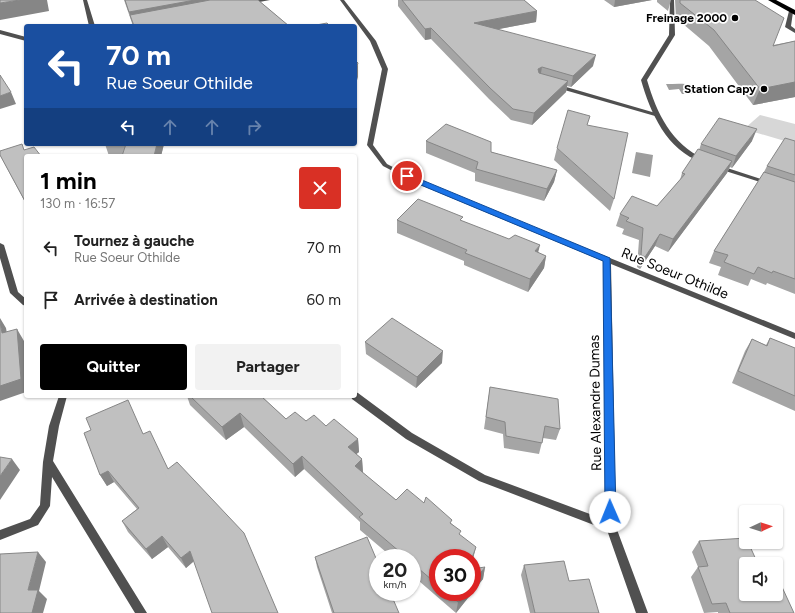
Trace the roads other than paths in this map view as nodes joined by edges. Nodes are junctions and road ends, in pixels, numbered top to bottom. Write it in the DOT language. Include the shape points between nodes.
graph roads {
  1 [pos="85,0"];
  2 [pos="268,0"];
  3 [pos="342,0"];
  4 [pos="672,0"];
  5 [pos="771,0"];
  6 [pos="244,4"];
  7 [pos="793,12"];
  8 [pos="150,22"];
  9 [pos="91,24"];
  10 [pos="138,24"];
  11 [pos="795,31"];
  12 [pos="0,32"];
  13 [pos="24,38"];
  14 [pos="548,84"];
  15 [pos="657,115"];
  16 [pos="705,162"];
  17 [pos="713,164"];
  18 [pos="775,186"];
  19 [pos="0,245"];
  20 [pos="607,260"];
  21 [pos="24,301"];
  22 [pos="795,336"];
  23 [pos="357,397"];
  24 [pos="62,398"];
  25 [pos="48,462"];
  26 [pos="611,527"];
  27 [pos="0,535"];
  28 [pos="141,613"];
  29 [pos="642,613"];
  1 -- 9 [label="street"];
  2 -- 6 [label="street"];
  3 -- 20 [label="street, Rue Soeur Othilde" via="373,41 385,69 370,145 385,165 418,182"];
  4 -- 15 [label="street" via="672,35 644,80 647,95"];
  5 -- 7 [label="main road"];
  7 -- 11 [label="street" via="788,27"];
  8 -- 10 [label="street"];
  12 -- 13 [label="street"];
  14 -- 15 [label="street"];
  15 -- 16 [label="street" via="677,144 691,157"];
  17 -- 18 [label="street"];
  19 -- 21 [label="street" via="14,293"];
  20 -- 22 [label="street, Rue Soeur Othilde"];
  20 -- 26 [label="street, Rue Alexandre Dumas"];
  23 -- 26 [label="street" via="409,436 482,478"];
  24 -- 25 [label="street" via="54,426"];
  25 -- 27 [label="street" via="45,506 34,522"];
  25 -- 28 [label="street"];
  26 -- 29 [label="street, Rue Alexandre Dumas"];
}
